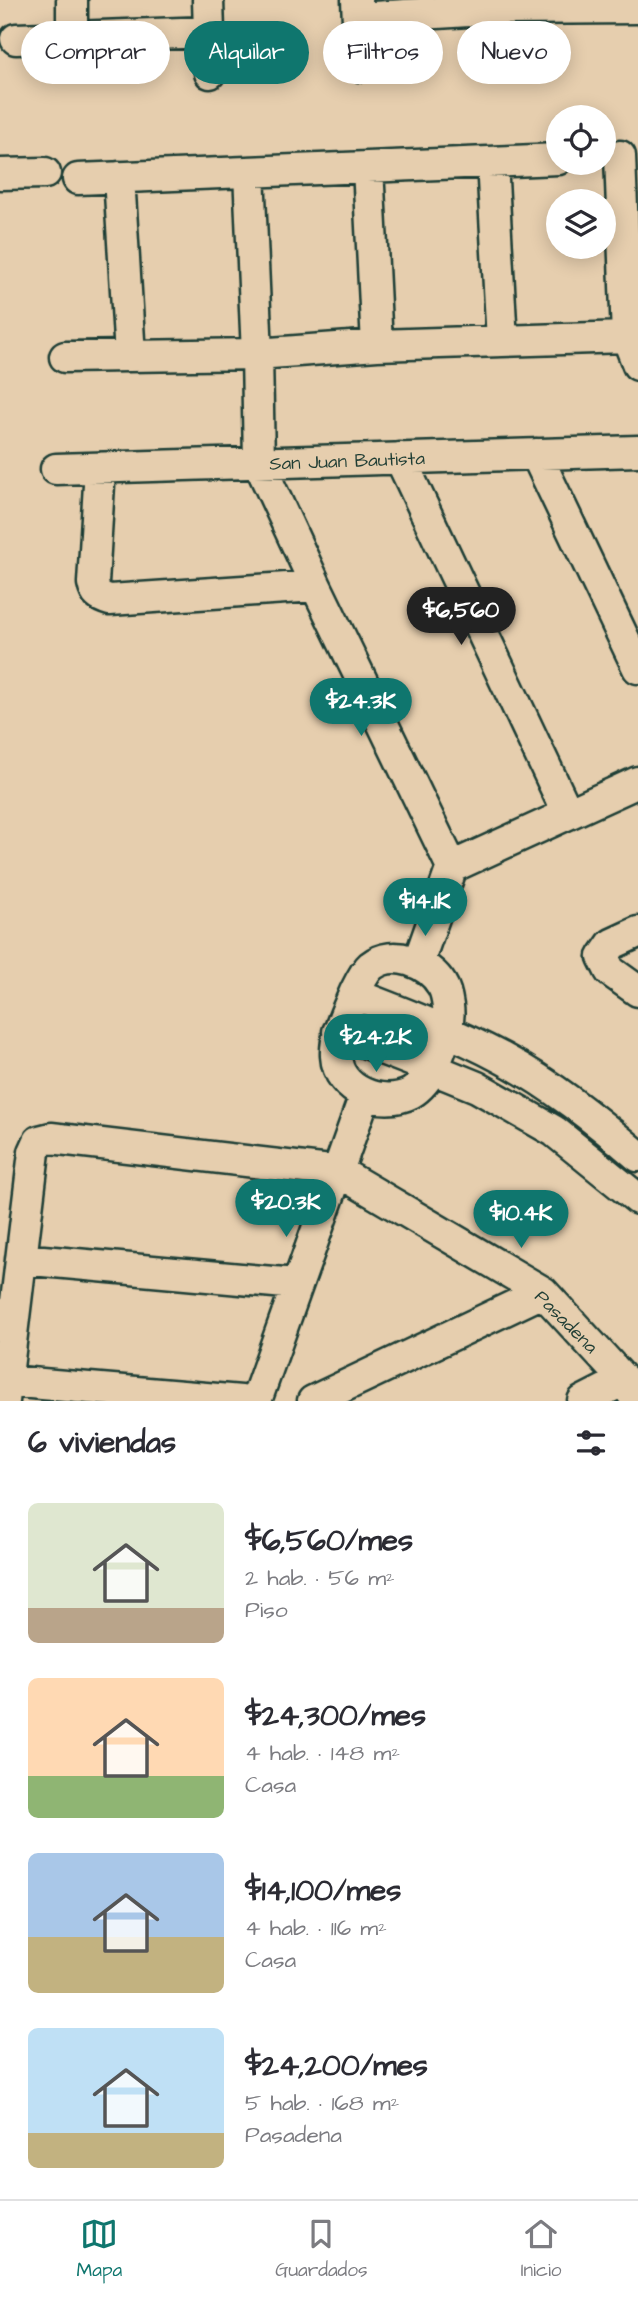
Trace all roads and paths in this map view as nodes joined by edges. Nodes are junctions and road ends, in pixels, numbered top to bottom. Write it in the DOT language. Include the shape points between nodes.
graph roads {
  1 [pos="72,0"];
  2 [pos="208,0"];
  3 [pos="500,4"];
  4 [pos="638,8"];
  5 [pos="358,9"];
  6 [pos="72,21"];
  7 [pos="209,21"];
  8 [pos="16,39"];
  9 [pos="21,39"];
  10 [pos="621,156"];
  11 [pos="546,160"];
  12 [pos="492,162"];
  13 [pos="368,167"];
  14 [pos="249,172"];
  15 [pos="45,173"];
  16 [pos="0,174"];
  17 [pos="119,177"];
  18 [pos="78,179"];
  19 [pos="632,337"];
  20 [pos="502,341"];
  21 [pos="377,345"];
  22 [pos="257,354"];
  23 [pos="130,356"];
  24 [pos="65,357"];
  25 [pos="638,365"];
  26 [pos="638,451"];
  27 [pos="536,454"];
  28 [pos="400,458"];
  29 [pos="259,463"];
  30 [pos="100,468"];
  31 [pos="56,469"];
  32 [pos="316,586"];
  33 [pos="638,668"];
  34 [pos="638,782"];
  35 [pos="568,814"];
  36 [pos="452,867"];
  37 [pos="638,932"];
  38 [pos="418,963"];
  39 [pos="638,990"];
  40 [pos="354,994"];
  41 [pos="338,1032"];
  42 [pos="447,1032"];
  43 [pos="433,1069"];
  44 [pos="365,1095"];
  45 [pos="638,1156"];
  46 [pos="339,1172"];
  47 [pos="638,1199"];
  48 [pos="21,1259"];
  49 [pos="296,1284"];
  50 [pos="543,1292"];
  51 [pos="630,1390"];
  52 [pos="6,1391"];
  53 [pos="241,1401"];
  54 [pos="256,1401"];
  55 [pos="313,1401"];
  56 [pos="583,1401"];
  1 -- 6 [label="street"];
  2 -- 7 [label="street"];
  3 -- 4 [label="street"];
  3 -- 5 [label="street"];
  8 -- 9 [label="street"];
  10 -- 19 [label="street"];
  11 -- 12 [label="street"];
  12 -- 13 [label="street"];
  12 -- 20 [label="street"];
  13 -- 14 [label="street"];
  13 -- 21 [label="street"];
  14 -- 17 [label="street"];
  14 -- 22 [label="street"];
  15 -- 16 [label="street"];
  17 -- 18 [label="street"];
  17 -- 23 [label="street"];
  19 -- 20 [label="street"];
  19 -- 25 [label="street"];
  20 -- 21 [label="street"];
  21 -- 22 [label="street"];
  22 -- 23 [label="street"];
  22 -- 29 [label="street"];
  23 -- 24 [label="street"];
  26 -- 27 [label="street, San Juan Bautista"];
  27 -- 28 [label="street, San Juan Bautista"];
  27 -- 33 [label="street"];
  28 -- 29 [label="street, San Juan Bautista"];
  28 -- 35 [label="street"];
  29 -- 30 [label="street, San Juan Bautista"];
  29 -- 32 [label="street"];
  30 -- 31 [label="street, San Juan Bautista"];
  30 -- 32 [label="street" via="93,583 101,598"];
  32 -- 36 [label="street"];
  34 -- 35 [label="street"];
  35 -- 36 [label="street"];
  36 -- 38 [label="street"];
  37 -- 39 [label="street" via="612,944 603,957 610,971"];
  38 -- 40 [label="street" via="385,959 370,966"];
  38 -- 42 [label="street" via="444,987"];
  40 -- 41 [label="street"];
  40 -- 42 [label="street"];
  41 -- 43 [label="street"];
  41 -- 44 [label="street" via="339,1072"];
  42 -- 43 [label="street"];
  42 -- 45 [label="street" via="503,1059 564,1098"];
  43 -- 44 [label="street" via="410,1093 390,1100"];
  43 -- 47 [label="street" via="477,1087 554,1131"];
  44 -- 46 [label="street"];
  46 -- 48 [label="street" via="51,1138 40,1141 34,1152"];
  46 -- 49 [label="street"];
  46 -- 50 [label="street, Pasadena"];
  48 -- 49 [label="street"];
  48 -- 52 [label="street"];
  49 -- 54 [label="street"];
  50 -- 51 [label="street, Pasadena"];
  50 -- 55 [label="street"];
  51 -- 56 [label="street"];
  52 -- 53 [label="street"];
}
